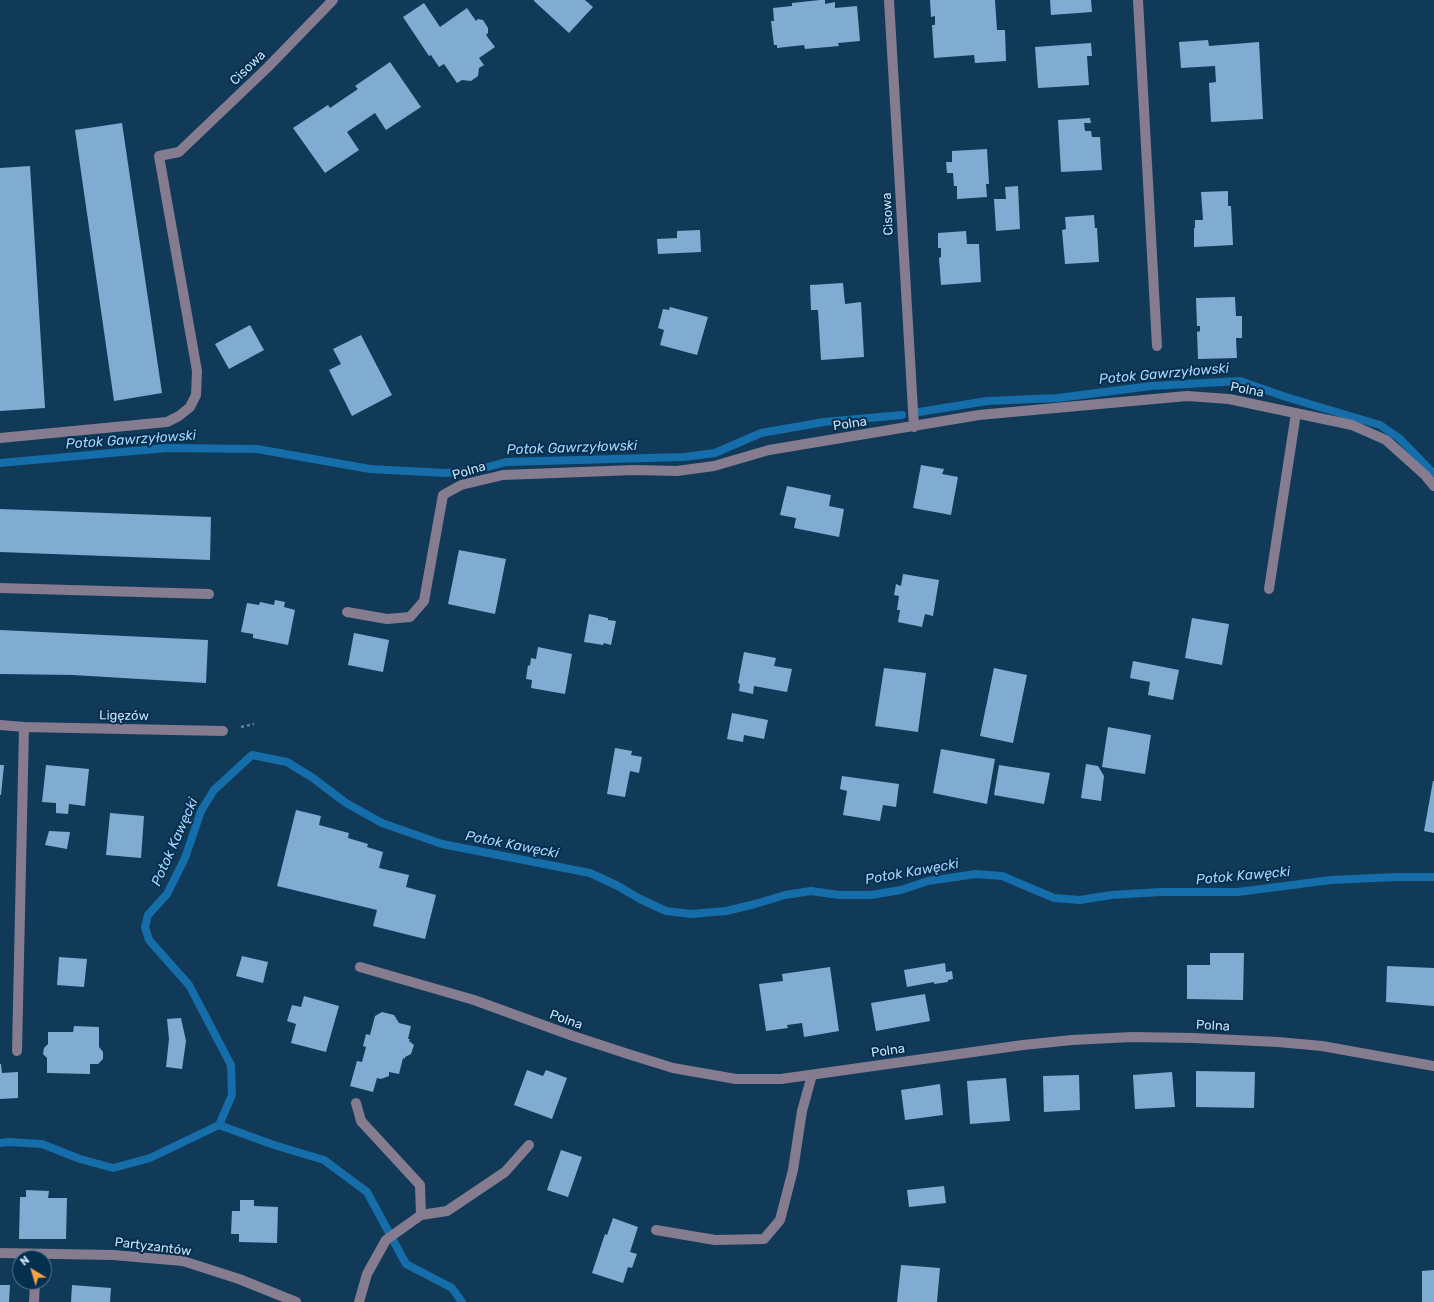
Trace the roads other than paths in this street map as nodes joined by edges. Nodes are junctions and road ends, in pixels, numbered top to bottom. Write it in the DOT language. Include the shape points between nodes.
graph roads {
  1 [pos="333,0"];
  2 [pos="889,0"];
  3 [pos="1138,0"];
  4 [pos="1157,346"];
  5 [pos="1296,413"];
  6 [pos="914,427"];
  7 [pos="0,438"];
  8 [pos="1434,486"];
  9 [pos="0,588"];
  10 [pos="1269,589"];
  11 [pos="209,594"];
  12 [pos="347,612"];
  13 [pos="0,725"];
  14 [pos="24,727"];
  15 [pos="223,731"];
  16 [pos="360,967"];
  17 [pos="17,1051"];
  18 [pos="1434,1066"];
  19 [pos="812,1075"];
  20 [pos="356,1103"];
  21 [pos="529,1145"];
  22 [pos="421,1215"];
  23 [pos="656,1230"];
  24 [pos="0,1254"];
  25 [pos="12,1255"];
  26 [pos="52,1256"];
  27 [pos="35,1290"];
  28 [pos="34,1302"];
  29 [pos="296,1302"];
  30 [pos="359,1302"];
  1 -- 7 [label="street, Cisowa" via="268,67 179,152 159,156 197,371 196,395 190,408 167,422"];
  2 -- 6 [label="street, Cisowa"];
  3 -- 4 [label="street"];
  5 -- 6 [label="street, Polna" via="1229,399 1187,396 978,415"];
  5 -- 8 [label="street, Polna" via="1352,425 1386,440"];
  5 -- 10 [label="street"];
  6 -- 12 [label="street, Polna" via="769,450 714,466 677,471 503,475 461,485 443,494 424,600 410,616 387,619"];
  9 -- 11 [label="street"];
  13 -- 14 [label="street, Ligęzów"];
  14 -- 15 [label="street, Ligęzów"];
  14 -- 17 [label="street"];
  16 -- 19 [label="street, Polna" via="474,1000 573,1036 673,1068 736,1079"];
  18 -- 19 [label="street, Polna" via="1322,1046 1132,1037 1023,1045"];
  19 -- 23 [label="street" via="780,1220 764,1239 715,1240"];
  20 -- 22 [label="street" via="361,1121 420,1184"];
  21 -- 22 [label="street" via="505,1172 447,1211"];
  22 -- 30 [label="street" via="386,1240 367,1274"];
  24 -- 25 [label="street, Partyzantów"];
  26 -- 29 [label="street, Partyzantów" via="113,1255 183,1261 239,1279"];
  27 -- 28 [label="street"];
}
